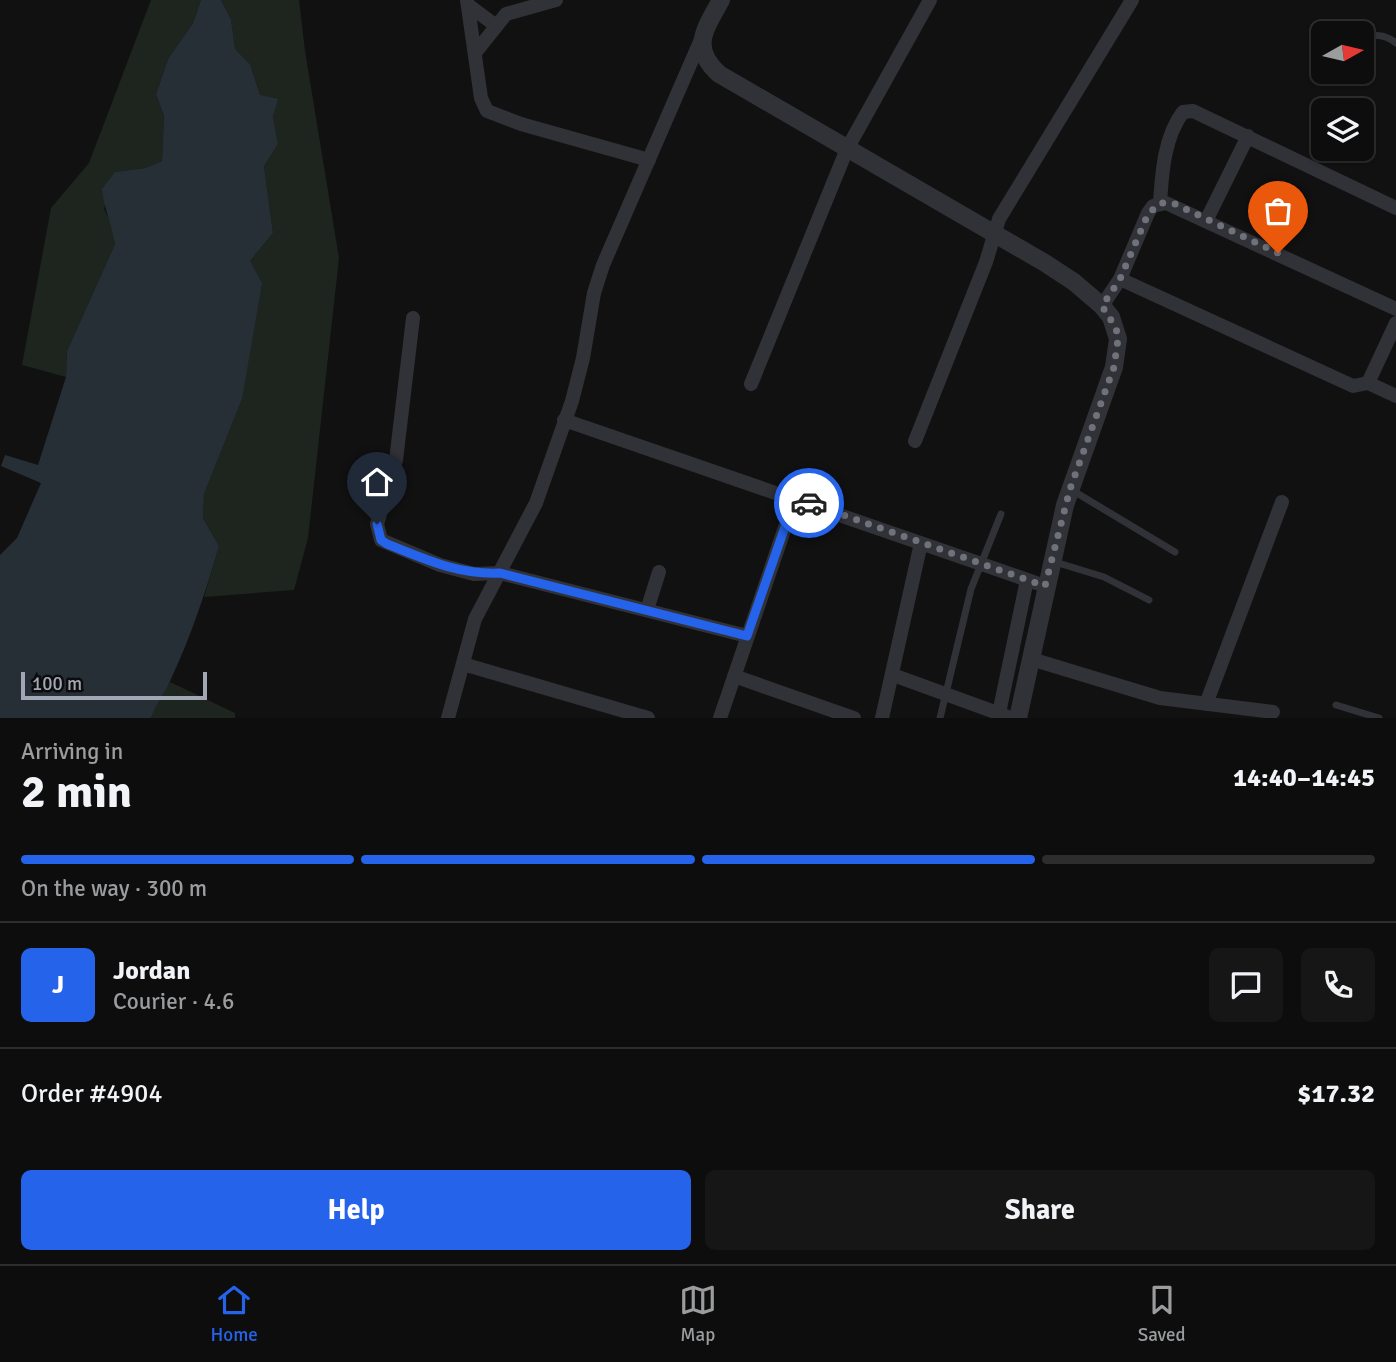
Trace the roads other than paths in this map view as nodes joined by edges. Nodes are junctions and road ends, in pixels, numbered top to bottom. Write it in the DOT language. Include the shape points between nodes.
graph roads {
  1 [pos="556,0"];
  2 [pos="721,0"];
  3 [pos="930,0"];
  4 [pos="1132,0"];
  5 [pos="467,2"];
  6 [pos="495,24"];
  7 [pos="1374,35"];
  8 [pos="702,37"];
  9 [pos="1396,43"];
  10 [pos="475,53"];
  11 [pos="1248,136"];
  12 [pos="847,149"];
  13 [pos="649,160"];
  14 [pos="1160,203"];
  15 [pos="1396,208"];
  16 [pos="1207,219"];
  17 [pos="993,234"];
  18 [pos="1120,279"];
  19 [pos="1102,306"];
  20 [pos="1396,309"];
  21 [pos="413,318"];
  22 [pos="1396,323"];
  23 [pos="1368,383"];
  24 [pos="751,384"];
  25 [pos="1396,396"];
  26 [pos="564,420"];
  27 [pos="915,441"];
  28 [pos="1070,489"];
  29 [pos="795,498"];
  30 [pos="1282,502"];
  31 [pos="1001,514"];
  32 [pos="921,543"];
  33 [pos="1175,552"];
  34 [pos="1051,561"];
  35 [pos="982,564"];
  36 [pos="659,572"];
  37 [pos="500,573"];
  38 [pos="1027,580"];
  39 [pos="1045,586"];
  40 [pos="1149,600"];
  41 [pos="647,610"];
  42 [pos="747,636"];
  43 [pos="1031,659"];
  44 [pos="463,664"];
  45 [pos="893,675"];
  46 [pos="734,676"];
  47 [pos="946,694"];
  48 [pos="1206,704"];
  49 [pos="1336,705"];
  50 [pos="1273,712"];
  51 [pos="1002,717"];
  52 [pos="448,718"];
  53 [pos="648,718"];
  54 [pos="720,718"];
  55 [pos="854,718"];
  56 [pos="882,718"];
  57 [pos="940,718"];
  58 [pos="1018,718"];
  59 [pos="1379,718"];
  1 -- 6 [label="street" via="506,14"];
  2 -- 8 [label="street"];
  3 -- 12 [label="street"];
  4 -- 17 [label="street"];
  5 -- 6 [label="street"];
  5 -- 10 [label="street"];
  6 -- 10 [label="street"];
  7 -- 9 [label="lane"];
  8 -- 12 [label="street" via="705,58 719,74"];
  8 -- 13 [label="street"];
  10 -- 13 [label="street" via="487,111"];
  11 -- 14 [label="street" via="1193,111 1183,112 1163,164"];
  11 -- 15 [label="street"];
  11 -- 16 [label="street"];
  12 -- 17 [label="street"];
  12 -- 24 [label="street"];
  13 -- 26 [label="street" via="603,265 578,379"];
  14 -- 16 [label="street" via="1173,203"];
  14 -- 18 [label="street" via="1148,214"];
  16 -- 20 [label="street"];
  17 -- 19 [label="street" via="1074,282"];
  17 -- 27 [label="street"];
  18 -- 19 [label="street"];
  18 -- 23 [label="street" via="1353,386"];
  19 -- 28 [label="street" via="1116,328 1117,351"];
  21 -- 37 [label="street" via="396,460 378,533 387,544 440,565 474,574"];
  22 -- 23 [label="street"];
  23 -- 25 [label="street"];
  26 -- 29 [label="street"];
  26 -- 37 [label="street" via="536,503"];
  28 -- 33 [label="lane"];
  28 -- 34 [label="street"];
  29 -- 32 [label="street"];
  29 -- 42 [label="street"];
  30 -- 48 [label="street"];
  31 -- 35 [label="lane"];
  32 -- 35 [label="street"];
  32 -- 45 [label="street"];
  34 -- 39 [label="street"];
  34 -- 40 [label="lane" via="1104,577"];
  35 -- 38 [label="street"];
  35 -- 47 [label="lane" via="971,589"];
  36 -- 41 [label="street"];
  37 -- 41 [label="street"];
  37 -- 44 [label="street" via="475,619"];
  38 -- 39 [label="street"];
  38 -- 51 [label="street"];
  39 -- 43 [label="street"];
  41 -- 42 [label="street"];
  42 -- 46 [label="street"];
  43 -- 48 [label="street" via="1139,693"];
  43 -- 58 [label="street"];
  44 -- 52 [label="street"];
  44 -- 53 [label="street"];
  45 -- 47 [label="street"];
  45 -- 56 [label="street"];
  46 -- 54 [label="street"];
  46 -- 55 [label="street"];
  47 -- 51 [label="street"];
  47 -- 57 [label="lane"];
  48 -- 50 [label="street"];
  49 -- 59 [label="lane"];
}
